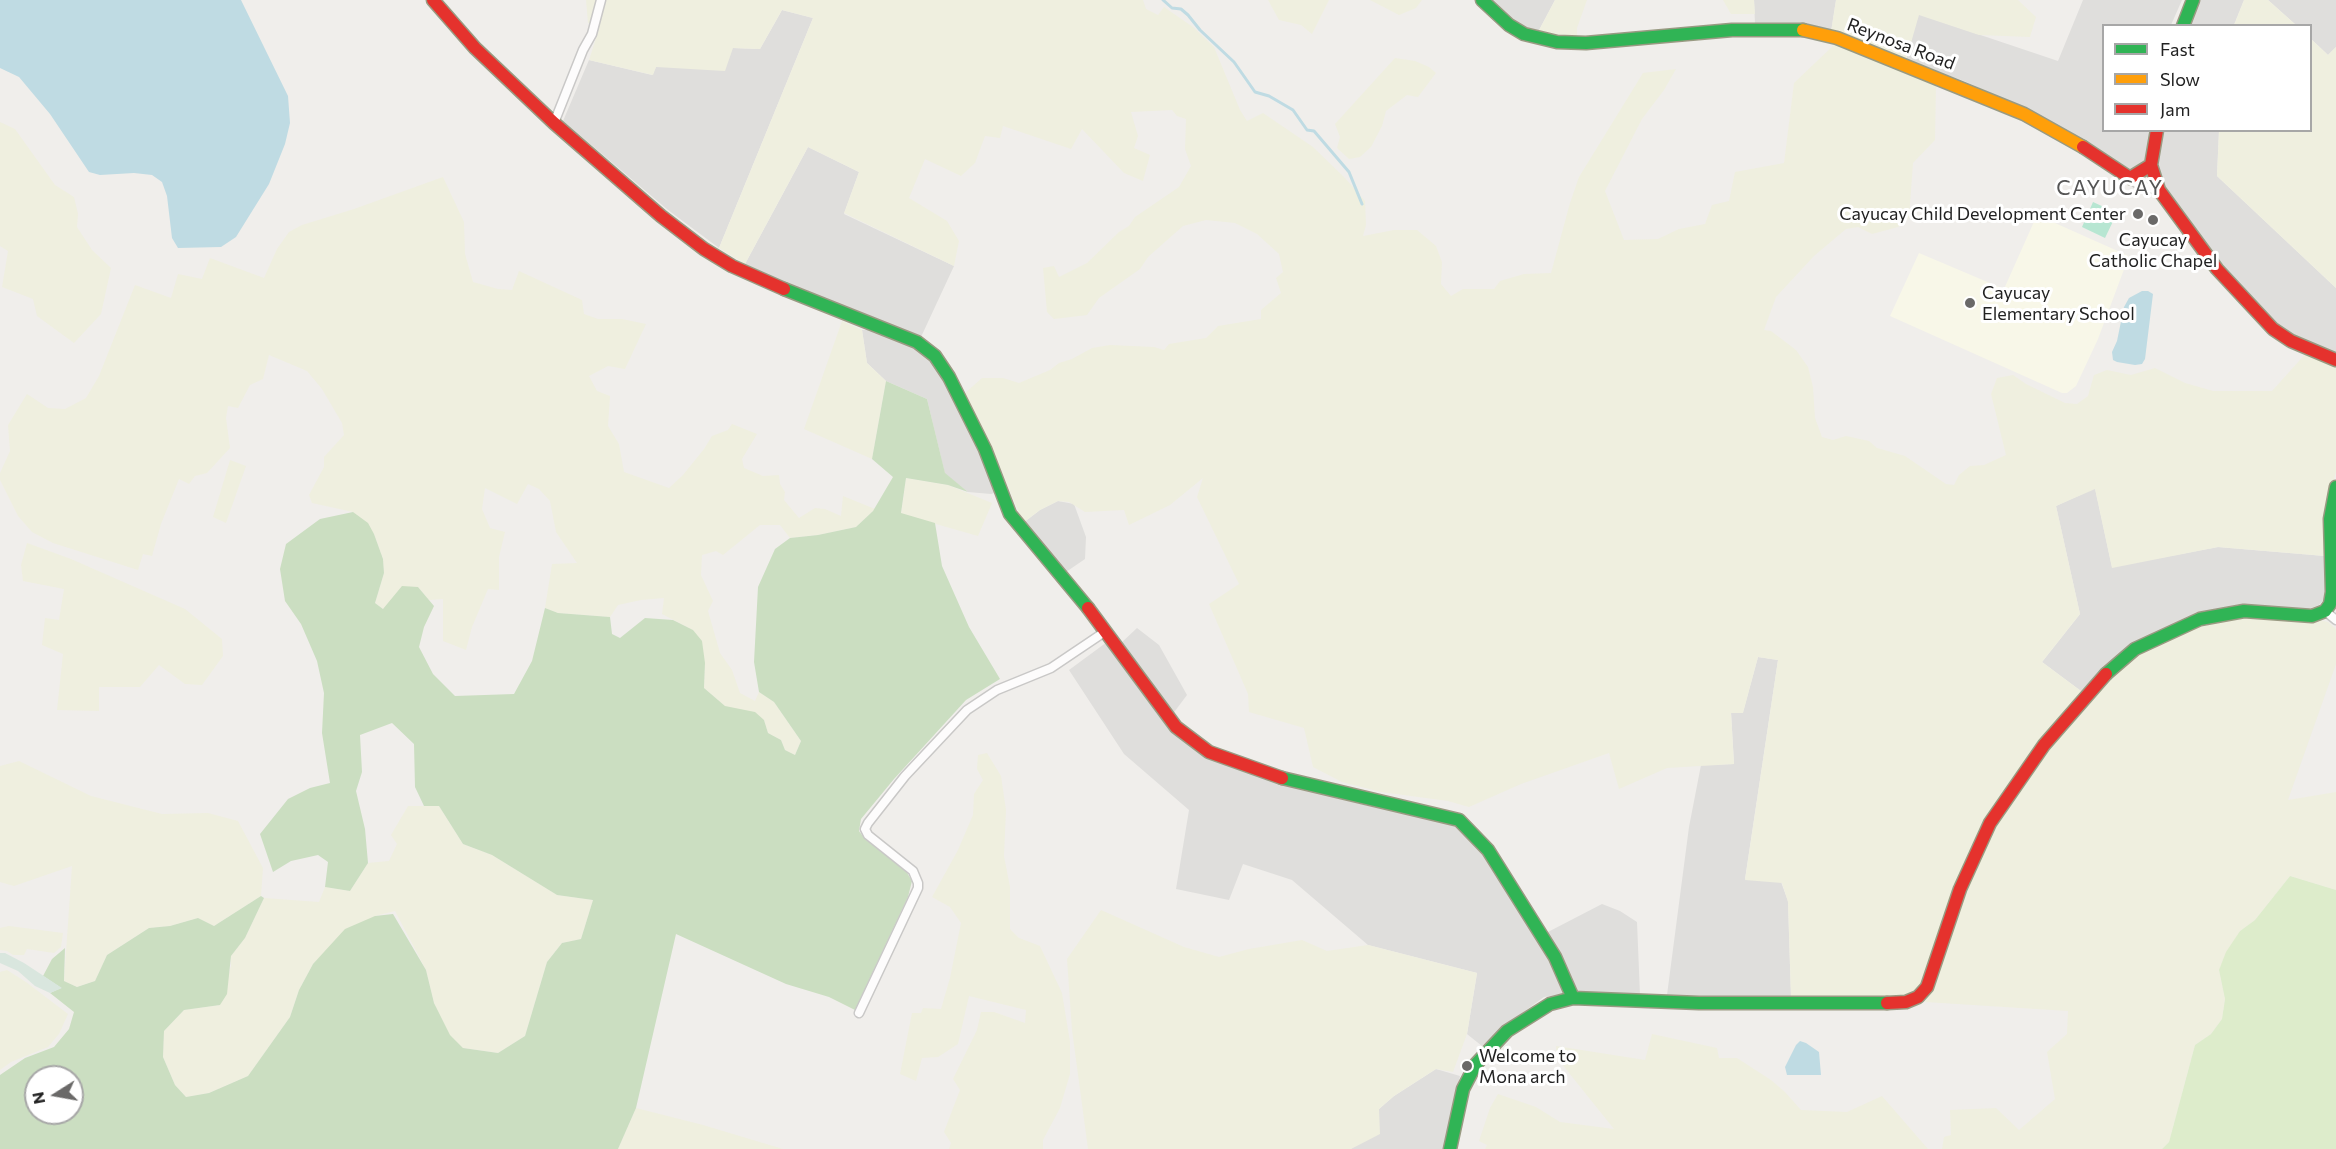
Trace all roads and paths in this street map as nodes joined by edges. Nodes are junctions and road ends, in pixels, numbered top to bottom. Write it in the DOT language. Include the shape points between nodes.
graph roads {
  1 [pos="433,0"];
  2 [pos="601,0"];
  3 [pos="1482,0"];
  4 [pos="2193,0"];
  5 [pos="2184,24"];
  6 [pos="554,123"];
  7 [pos="2157,132"];
  8 [pos="2151,165"];
  9 [pos="2130,178"];
  10 [pos="2160,190"];
  11 [pos="2336,360"];
  12 [pos="2336,487"];
  13 [pos="2325,611"];
  14 [pos="2336,620"];
  15 [pos="1106,631"];
  16 [pos="1573,998"];
  17 [pos="859,1013"];
  18 [pos="1450,1149"];
  1 -- 6 [label="street" via="475,48"];
  2 -- 6 [label="street" via="592,34"];
  3 -- 9 [label="street, Reynosa Road" via="1524,34 1557,42 1732,30 1787,29 1825,34 2024,114"];
  4 -- 5 [label="street"];
  6 -- 15 [label="street" via="661,216 732,266 916,342 936,356 985,449 1010,514"];
  7 -- 8 [label="street"];
  8 -- 9 [label="street"];
  8 -- 10 [label="street"];
  9 -- 10 [label="street" via="2140,186"];
  10 -- 11 [label="street" via="2217,269 2273,329"];
  12 -- 13 [label="street" via="2330,519 2332,592"];
  13 -- 14 [label="street"];
  13 -- 16 [label="street" via="2312,616 2244,611 2215,615 2135,649 2118,662 2044,745 1990,822 1960,889 1927,987 1913,1000 1699,1003"];
  15 -- 16 [label="street" via="1170,720 1209,752 1291,781 1459,820 1488,850 1555,957"];
  15 -- 17 [label="street" via="1051,668 1011,683 974,704 872,816 866,826 868,835 913,871 918,888"];
  16 -- 18 [label="street" via="1550,1004 1507,1031 1476,1064 1463,1089"];
}
